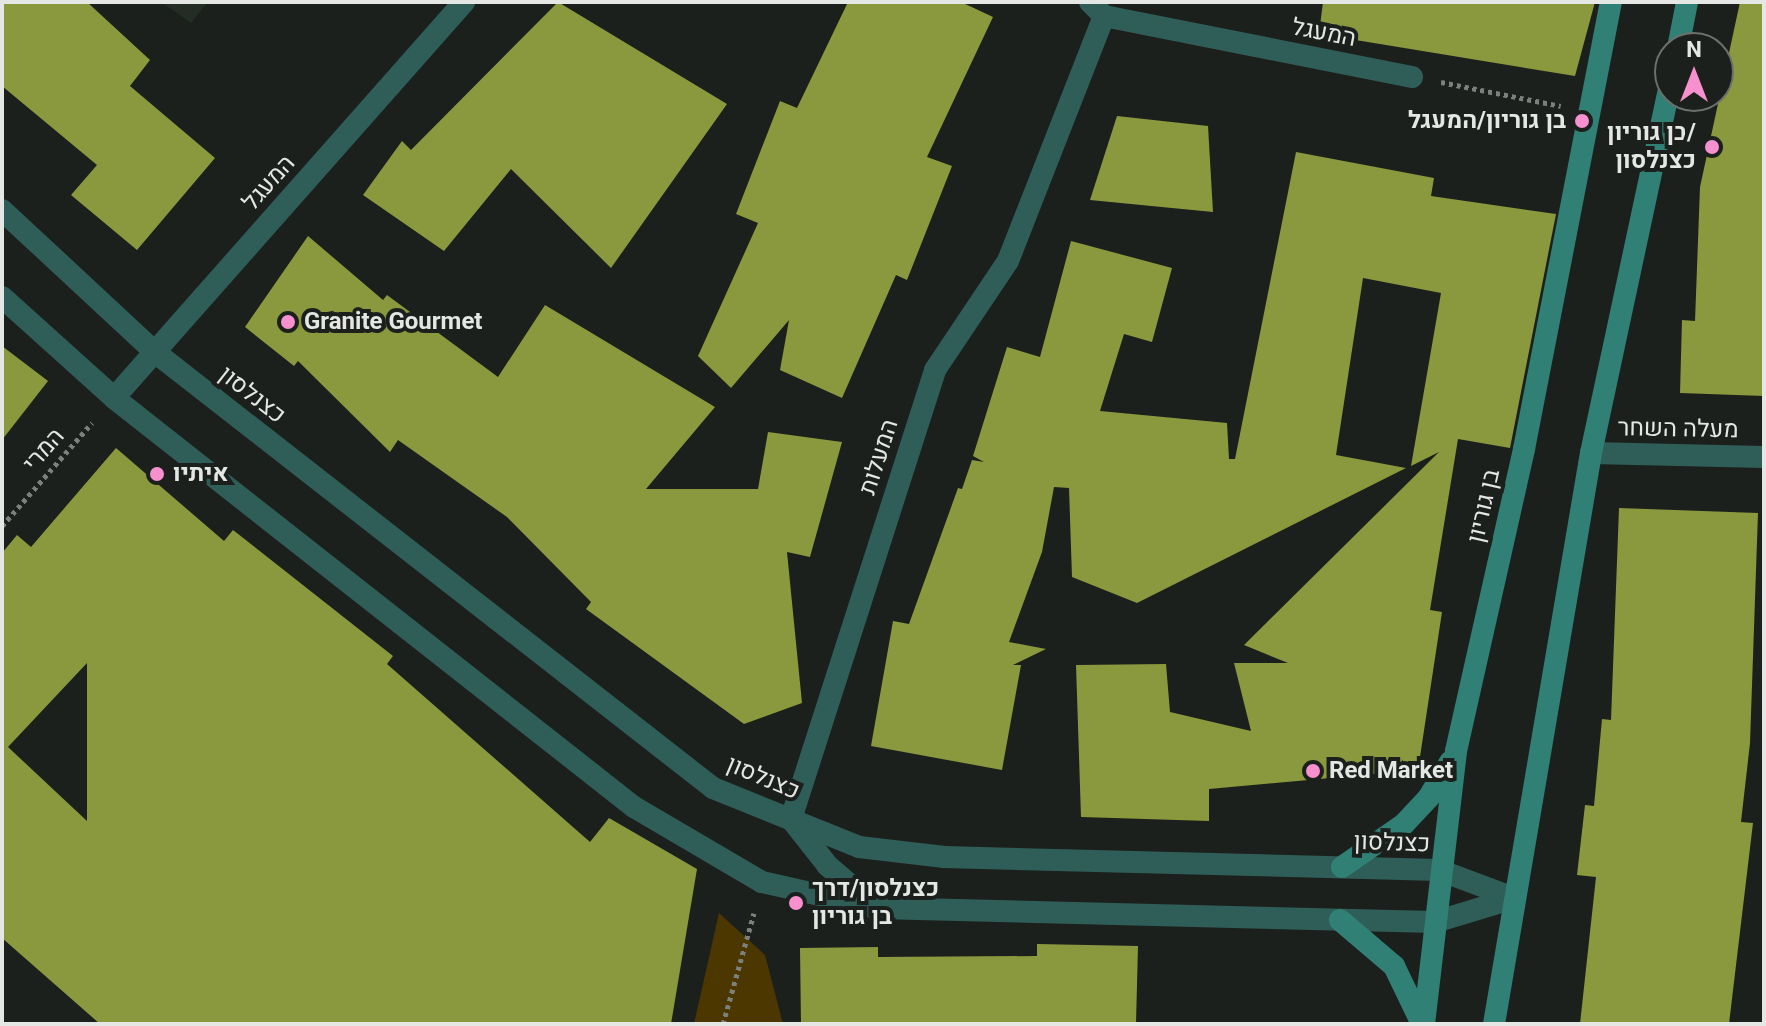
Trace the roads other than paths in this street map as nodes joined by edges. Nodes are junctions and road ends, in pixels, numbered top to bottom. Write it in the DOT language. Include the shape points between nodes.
graph roads {
  1 [pos="464,2"];
  2 [pos="1611,2"];
  3 [pos="1687,2"];
  4 [pos="1097,9"];
  5 [pos="1681,32"];
  6 [pos="1412,77"];
  7 [pos="1664,112"];
  8 [pos="2,210"];
  9 [pos="2,297"];
  10 [pos="156,353"];
  11 [pos="114,398"];
  12 [pos="1591,453"];
  13 [pos="1764,457"];
  14 [pos="1456,751"];
  15 [pos="791,819"];
  16 [pos="1342,867"];
  17 [pos="1439,870"];
  18 [pos="1514,898"];
  19 [pos="877,908"];
  20 [pos="1340,920"];
  21 [pos="1435,922"];
  22 [pos="1423,1024"];
  23 [pos="1494,1024"];
  1 -- 10 [label="street, המעגל"];
  2 -- 14 [label="main road, בן גוריון" via="1524,449"];
  3 -- 5 [label="main road"];
  4 -- 6 [label="street, המעגל"];
  4 -- 15 [label="street, המעלות" via="1008,261 935,370"];
  7 -- 12 [label="main road"];
  8 -- 10 [label="street, כצנלסון"];
  9 -- 11 [label="street"];
  10 -- 11 [label="street, המעגל"];
  10 -- 15 [label="street, כצנלסון" via="713,788"];
  11 -- 19 [label="street" via="634,807 762,882"];
  12 -- 13 [label="street, מעלה השחר"];
  12 -- 18 [label="main road"];
  14 -- 16 [label="main road" via="1429,797 1404,824"];
  14 -- 17 [label="main road, בן גוריון"];
  15 -- 16 [label="street, כצנלסון" via="859,847 944,857"];
  15 -- 19 [label="street" via="828,866"];
  16 -- 17 [label="street, כצנלסון"];
  17 -- 18 [label="street, כצנלסון"];
  17 -- 21 [label="main road, בן גוריון"];
  18 -- 21 [label="street"];
  18 -- 23 [label="main road"];
  19 -- 20 [label="street"];
  20 -- 21 [label="street"];
  20 -- 22 [label="main road" via="1394,966"];
  21 -- 22 [label="main road, בן גוריון"];
}
